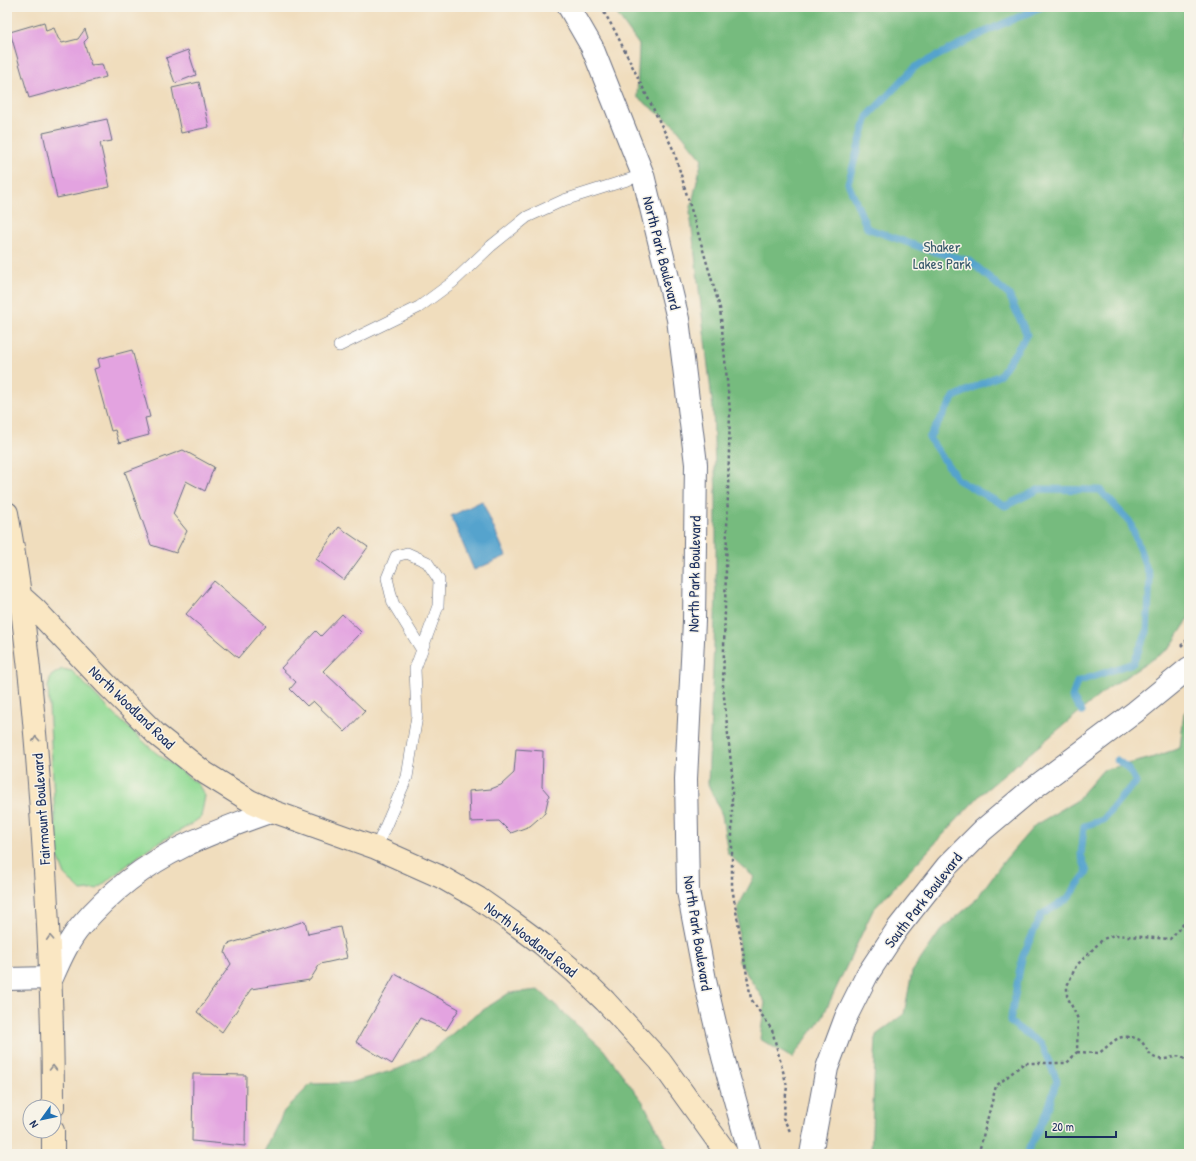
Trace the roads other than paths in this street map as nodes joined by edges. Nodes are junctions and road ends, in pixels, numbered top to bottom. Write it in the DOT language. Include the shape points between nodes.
graph roads {
  1 [pos="569,7"];
  2 [pos="643,175"];
  3 [pos="339,346"];
  4 [pos="7,513"];
  5 [pos="13,589"];
  6 [pos="422,650"];
  7 [pos="1189,668"];
  8 [pos="272,811"];
  9 [pos="376,848"];
  10 [pos="52,978"];
  11 [pos="7,979"];
  12 [pos="53,1099"];
  13 [pos="53,1139"];
  14 [pos="53,1154"];
  15 [pos="726,1154"];
  16 [pos="750,1154"];
  17 [pos="811,1154"];
  1 -- 2 [label="street, North Park Boulevard" via="592,47"];
  2 -- 3 [label="lane" via="564,200 527,217 453,282 418,307"];
  2 -- 16 [label="street, North Park Boulevard" via="678,319 696,464 694,621 686,778 688,891 706,985"];
  4 -- 5 [label="main road, Fairmount Boulevard" via="13,546"];
  5 -- 8 [label="main road, North Woodland Road" via="157,735 205,773 250,801"];
  10 -- 5 [label="main road, Fairmount Boulevard, one-way" via="36,739 26,639"];
  6 -- 6 [label="lane" via="438,606 439,580 427,562 408,553 396,556 387,578 393,603"];
  6 -- 9 [label="lane" via="415,669 417,716 407,777"];
  7 -- 17 [label="street, South Park Boulevard" via="1135,712 1026,793 983,830 947,866 898,928 867,975 846,1017 827,1068"];
  8 -- 9 [label="main road, North Woodland Road"];
  8 -- 10 [label="street" via="185,845 136,875 99,906 81,926 66,948"];
  9 -- 15 [label="main road, North Woodland Road" via="441,877 478,898 511,920 570,967 660,1061"];
  10 -- 11 [label="street"];
  12 -- 10 [label="main road, Fairmount Boulevard, one-way"];
  13 -- 14 [label="main road"];
}
